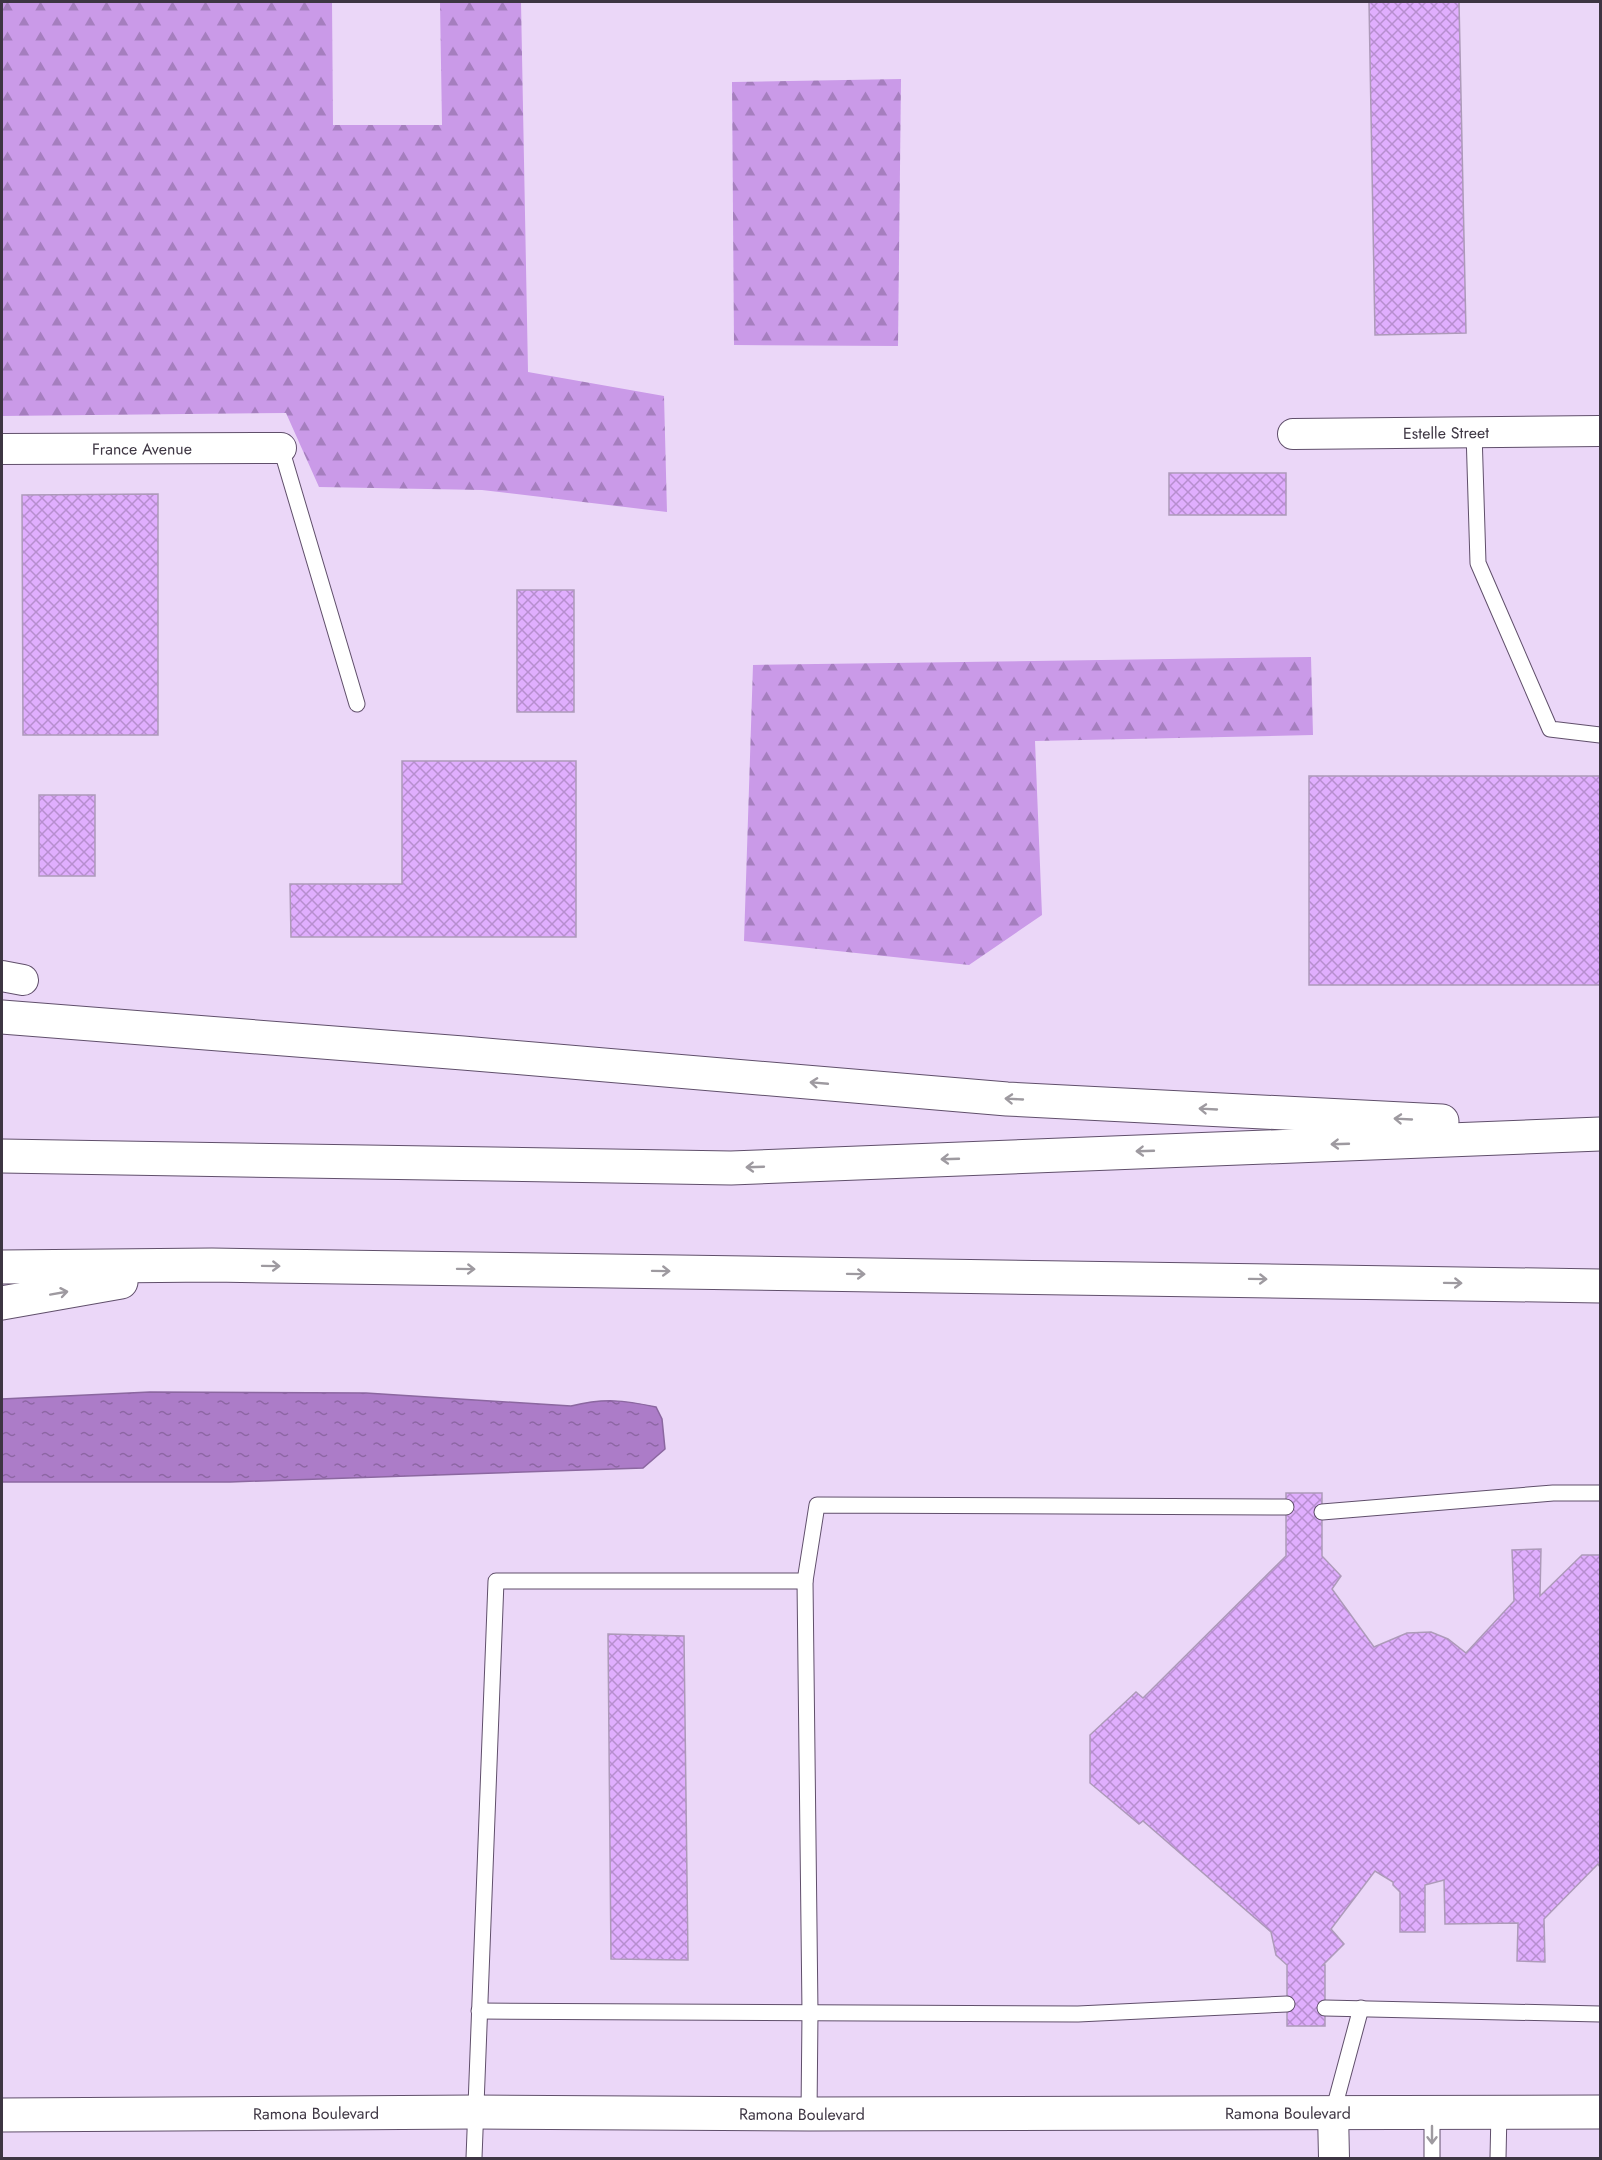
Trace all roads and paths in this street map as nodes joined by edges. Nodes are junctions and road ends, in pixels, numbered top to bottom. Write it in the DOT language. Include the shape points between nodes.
graph roads {
  1 [pos="1600,430"];
  2 [pos="1474,432"];
  3 [pos="1293,434"];
  4 [pos="281,447"];
  5 [pos="2,449"];
  6 [pos="357,704"];
  7 [pos="1600,735"];
  8 [pos="2,1017"];
  9 [pos="1594,1134"];
  10 [pos="2,1156"];
  11 [pos="212,1265"];
  12 [pos="2,1267"];
  13 [pos="1600,1286"];
  14 [pos="2,1303"];
  15 [pos="1600,1493"];
  16 [pos="1286,1507"];
  17 [pos="1322,1512"];
  18 [pos="806,1581"];
  19 [pos="1287,2004"];
  20 [pos="1325,2008"];
  21 [pos="1361,2008"];
  22 [pos="479,2011"];
  23 [pos="810,2013"];
  24 [pos="1600,2013"];
  25 [pos="1432,2111"];
  26 [pos="1499,2111"];
  27 [pos="475,2112"];
  28 [pos="1333,2112"];
  29 [pos="1600,2112"];
  30 [pos="809,2114"];
  31 [pos="2,2115"];
  32 [pos="474,2158"];
  33 [pos="1334,2158"];
  34 [pos="1432,2158"];
  35 [pos="1498,2158"];
  1 -- 2 [label="street, Estelle Street"];
  2 -- 3 [label="street, Estelle Street"];
  2 -- 7 [label="lane" via="1478,563 1550,729"];
  4 -- 5 [label="street, France Avenue"];
  4 -- 6 [label="lane"];
  9 -- 8 [label="main road, one-way" via="1433,1120 1007,1099"];
  9 -- 10 [label="main road, one-way" via="731,1168"];
  11 -- 12 [label="main road"];
  11 -- 13 [label="main road, one-way"];
  14 -- 11 [label="main road, one-way"];
  15 -- 17 [label="lane" via="1553,1493"];
  16 -- 18 [label="lane" via="817,1505"];
  18 -- 22 [label="lane" via="496,1581"];
  18 -- 23 [label="lane"];
  19 -- 23 [label="lane" via="1078,2014"];
  20 -- 21 [label="lane"];
  21 -- 24 [label="lane"];
  21 -- 28 [label="lane"];
  22 -- 23 [label="lane"];
  22 -- 27 [label="lane"];
  23 -- 30 [label="lane"];
  25 -- 26 [label="main road, Ramona Boulevard"];
  25 -- 28 [label="main road, Ramona Boulevard"];
  25 -- 34 [label="lane, one-way"];
  26 -- 29 [label="main road, Ramona Boulevard"];
  26 -- 35 [label="lane"];
  27 -- 30 [label="main road, Ramona Boulevard"];
  27 -- 31 [label="main road, Ramona Boulevard"];
  27 -- 32 [label="lane"];
  28 -- 30 [label="main road, Ramona Boulevard"];
  28 -- 33 [label="street"];
}
